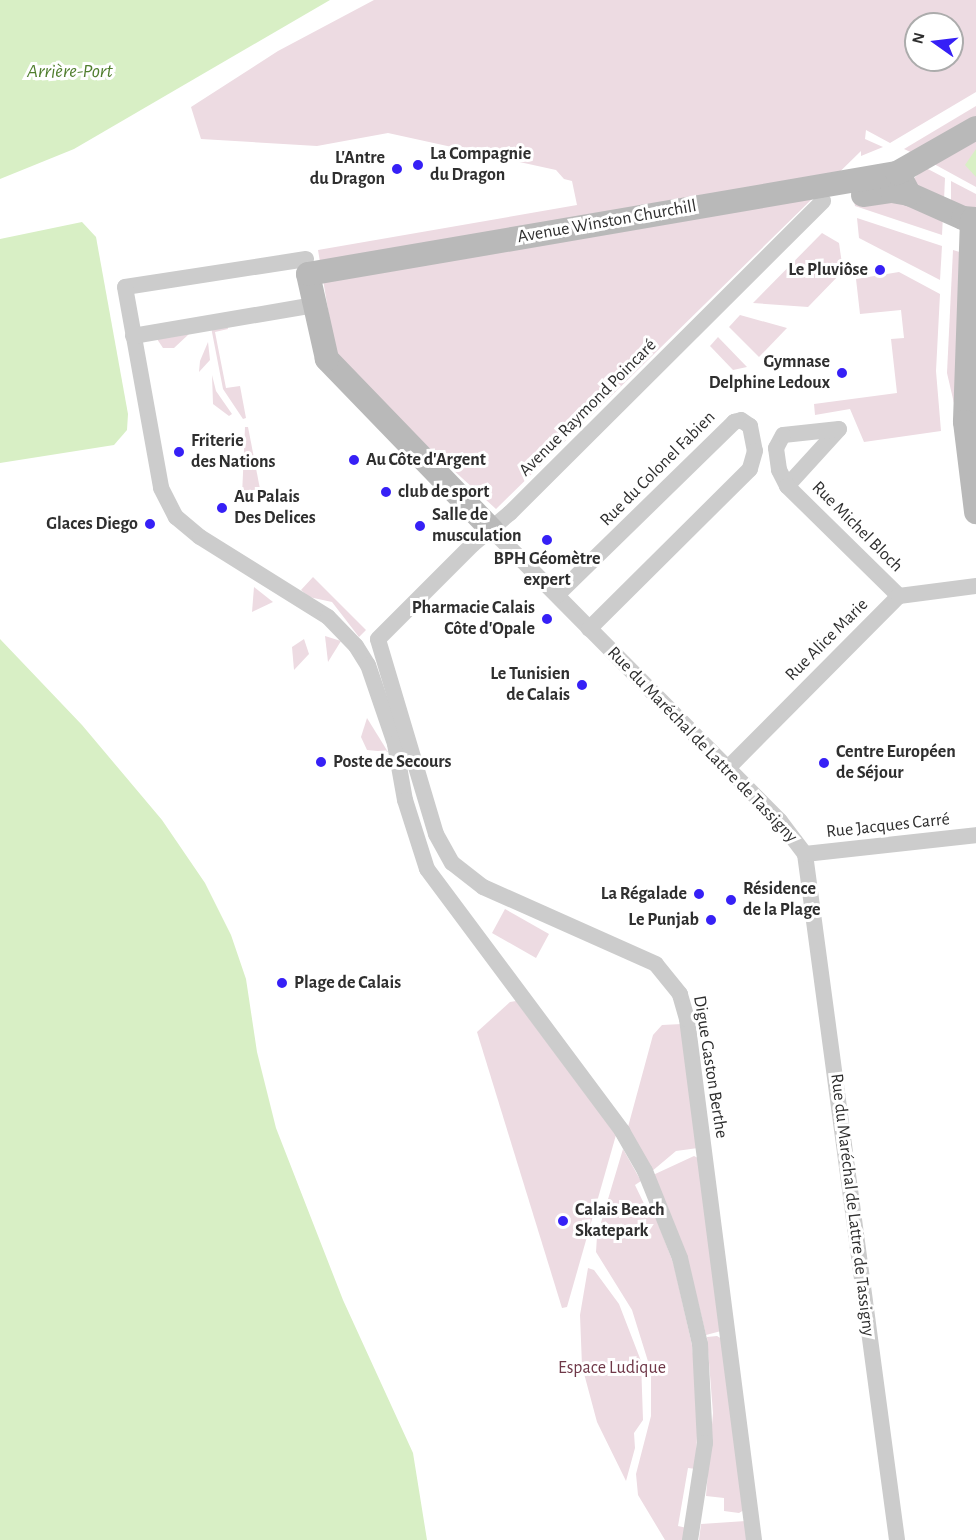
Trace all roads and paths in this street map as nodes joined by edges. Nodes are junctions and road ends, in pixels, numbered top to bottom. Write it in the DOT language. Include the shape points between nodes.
graph roads {
  1 [pos="976,128"];
  2 [pos="908,182"];
  3 [pos="823,201"];
  4 [pos="974,220"];
  5 [pos="310,282"];
  6 [pos="133,336"];
  7 [pos="968,370"];
  8 [pos="976,414"];
  9 [pos="787,486"];
  10 [pos="976,512"];
  11 [pos="492,530"];
  12 [pos="976,586"];
  13 [pos="556,596"];
  14 [pos="899,596"];
  15 [pos="589,629"];
  16 [pos="378,639"];
  17 [pos="728,768"];
  18 [pos="976,835"];
  19 [pos="805,854"];
  20 [pos="690,1540"];
  21 [pos="754,1540"];
  22 [pos="897,1540"];
  1 -- 2 [label="street"];
  2 -- 3 [label="street, Avenue Winston Churchill" via="886,191"];
  2 -- 4 [label="street"];
  2 -- 5 [label="street, Avenue Winston Churchill"];
  3 -- 5 [label="street, Avenue Winston Churchill"];
  3 -- 11 [label="street, Avenue Raymond Poincaré"];
  4 -- 7 [label="street"];
  5 -- 6 [label="street"];
  5 -- 6 [label="street, Avenue Winston Churchill" via="125,287"];
  5 -- 11 [label="street, Rue du Maréchal de Lattre de Tassigny" via="327,359"];
  6 -- 20 [label="street" via="158,477 170,508 210,544 250,565 341,627 368,665 395,744 405,800 428,868 622,1131 651,1185 674,1241 693,1310 704,1380 705,1443"];
  7 -- 8 [label="street"];
  7 -- 10 [label="street" via="965,422"];
  9 -- 14 [label="street, Rue Michel Bloch"];
  11 -- 13 [label="street, Rue du Maréchal de Lattre de Tassigny"];
  11 -- 16 [label="street, Avenue Raymond Poincaré" via="473,544"];
  12 -- 14 [label="street"];
  13 -- 15 [label="street, Rue du Maréchal de Lattre de Tassigny"];
  13 -- 15 [label="street, Rue du Colonel Fabien" via="734,422 741,420 750,426 756,451 750,469"];
  14 -- 17 [label="street, Rue Alice Marie"];
  15 -- 17 [label="street, Rue du Maréchal de Lattre de Tassigny"];
  16 -- 21 [label="street, Digue Gaston Berthe" via="436,834 458,870 483,887 656,964 680,994 687,1019"];
  17 -- 19 [label="street, Rue du Maréchal de Lattre de Tassigny" via="780,821"];
  18 -- 19 [label="street, Rue Jacques Carré"];
  19 -- 22 [label="street, Rue du Maréchal de Lattre de Tassigny"];
}
